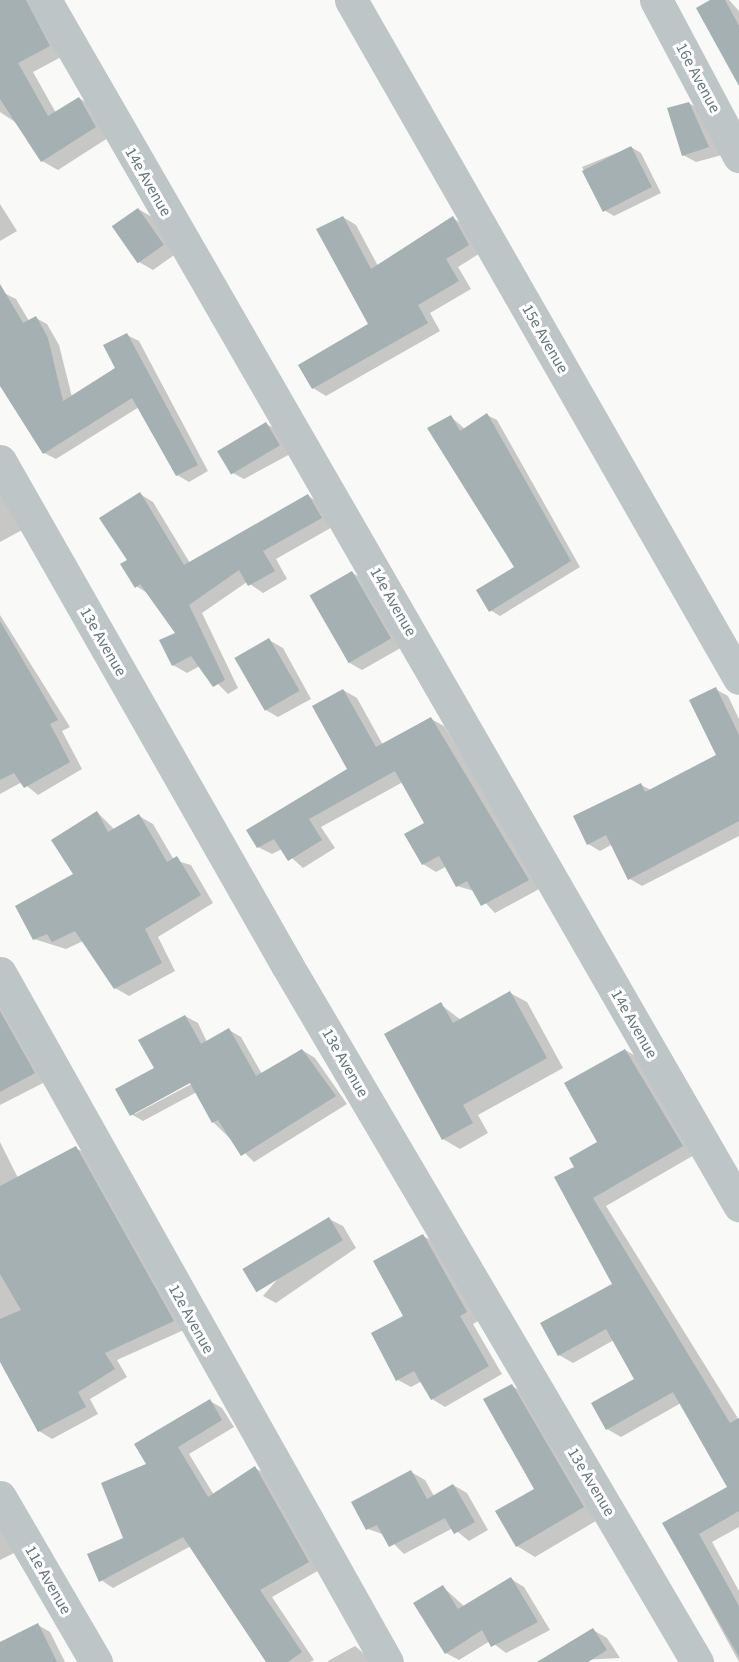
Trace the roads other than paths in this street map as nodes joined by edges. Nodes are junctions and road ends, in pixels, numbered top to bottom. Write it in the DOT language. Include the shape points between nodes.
graph roads {
  1 [pos="45,0"];
  2 [pos="351,0"];
  3 [pos="656,0"];
  4 [pos="739,156"];
  5 [pos="0,461"];
  6 [pos="739,678"];
  7 [pos="0,973"];
  8 [pos="739,1205"];
  9 [pos="0,1497"];
  10 [pos="96,1662"];
  11 [pos="387,1662"];
  12 [pos="697,1662"];
  1 -- 8 [label="street, 14e Avenue"];
  2 -- 6 [label="street, 15e Avenue"];
  3 -- 4 [label="street, 16e Avenue"];
  5 -- 12 [label="street, 13e Avenue" via="287,965"];
  7 -- 11 [label="street, 12e Avenue"];
  9 -- 10 [label="street, 11e Avenue"];
}
